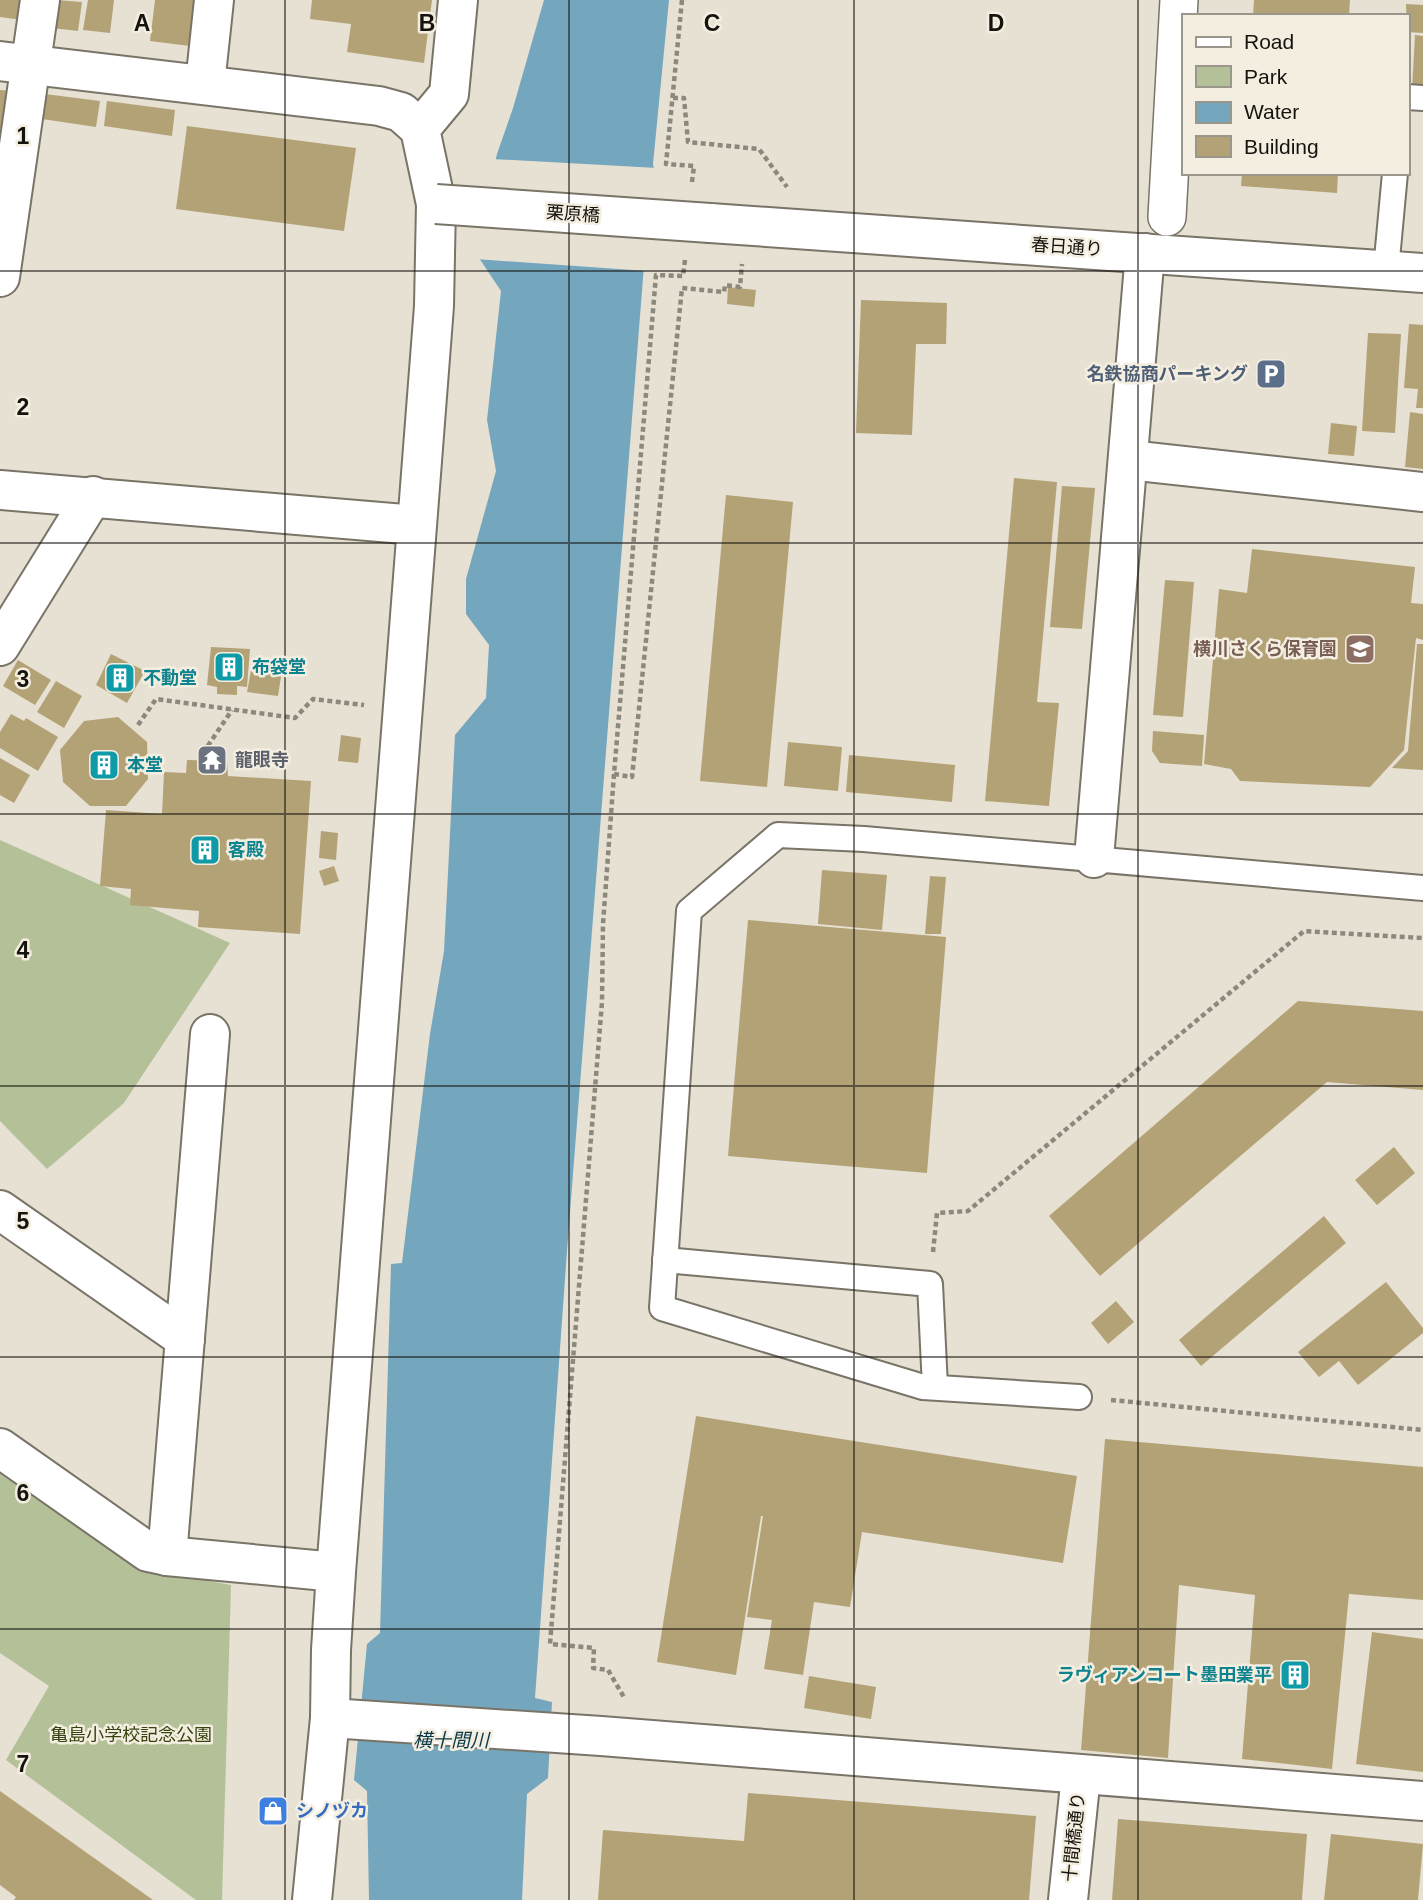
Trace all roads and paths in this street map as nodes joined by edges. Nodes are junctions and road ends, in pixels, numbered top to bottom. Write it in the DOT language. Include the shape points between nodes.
graph roads {
  1 [pos="40,0"];
  2 [pos="214,0"];
  3 [pos="458,0"];
  4 [pos="682,0"];
  5 [pos="1179,0"];
  6 [pos="16,63"];
  7 [pos="205,84"];
  8 [pos="673,98"];
  9 [pos="420,129"];
  10 [pos="1395,175"];
  11 [pos="787,191"];
  12 [pos="436,204"];
  13 [pos="1167,217"];
  14 [pos="696,222"];
  15 [pos="1145,253"];
  16 [pos="743,263"];
  17 [pos="1405,272"];
  18 [pos="0,278"];
  19 [pos="1129,460"];
  20 [pos="0,490"];
  21 [pos="1423,492"];
  22 [pos="93,496"];
  23 [pos="416,525"];
  24 [pos="0,646"];
  25 [pos="232,710"];
  26 [pos="403,710"];
  27 [pos="138,725"];
  28 [pos="203,753"];
  29 [pos="614,774"];
  30 [pos="1094,858"];
  31 [pos="1423,888"];
  32 [pos="1423,938"];
  33 [pos="210,1034"];
  34 [pos="1,1213"];
  35 [pos="665,1260"];
  36 [pos="930,1284"];
  37 [pos="185,1339"];
  38 [pos="935,1387"];
  39 [pos="1079,1397"];
  40 [pos="1423,1430"];
  41 [pos="0,1448"];
  42 [pos="167,1556"];
  43 [pos="336,1572"];
  44 [pos="626,1701"];
  45 [pos="340,1719"];
  46 [pos="1081,1774"];
  47 [pos="1423,1801"];
  48 [pos="312,1900"];
  49 [pos="1068,1900"];
  1 -- 6 [label="street"];
  2 -- 7 [label="street"];
  3 -- 9 [label="street" via="449,93"];
  4 -- 8 [label="path"];
  5 -- 13 [label="street"];
  6 -- 7 [label="street"];
  6 -- 18 [label="street"];
  7 -- 9 [label="street" via="379,106 401,112"];
  8 -- 11 [label="path" via="684,98 688,142 758,149"];
  8 -- 14 [label="path" via="666,164 694,166"];
  9 -- 12 [label="street"];
  10 -- 17 [label="lane"];
  12 -- 14 [label="street, 栗原橋, bridge"];
  12 -- 23 [label="street" via="435,306"];
  14 -- 15 [label="street, 春日通り"];
  14 -- 29 [label="path" via="683,276 656,275"];
  15 -- 17 [label="street, 春日通り"];
  15 -- 19 [label="street"];
  16 -- 29 [label="path" via="740,287 725,285 724,292 682,288 632,777"];
  19 -- 21 [label="street"];
  19 -- 30 [label="street"];
  20 -- 22 [label="street"];
  22 -- 23 [label="street"];
  22 -- 24 [label="street"];
  23 -- 26 [label="street"];
  25 -- 26 [label="path" via="295,718 313,699"];
  25 -- 27 [label="path" via="156,699"];
  25 -- 28 [label="path"];
  26 -- 43 [label="street"];
  29 -- 44 [label="path" via="602,1002 550,1644 594,1648 593,1668 608,1670"];
  30 -- 31 [label="lane"];
  30 -- 35 [label="lane" via="778,835 689,912"];
  32 -- 36 [label="path" via="1304,931 968,1211 937,1213"];
  33 -- 37 [label="street"];
  34 -- 37 [label="street"];
  35 -- 36 [label="lane"];
  35 -- 38 [label="lane" via="662,1308"];
  36 -- 38 [label="lane"];
  37 -- 42 [label="street"];
  38 -- 39 [label="lane"];
  39 -- 40 [label="path"];
  41 -- 42 [label="street" via="148,1552"];
  42 -- 43 [label="street"];
  43 -- 45 [label="street" via="331,1650"];
  45 -- 46 [label="street"];
  45 -- 48 [label="street"];
  46 -- 47 [label="street"];
  46 -- 49 [label="street, 十間橋通り"];
}
